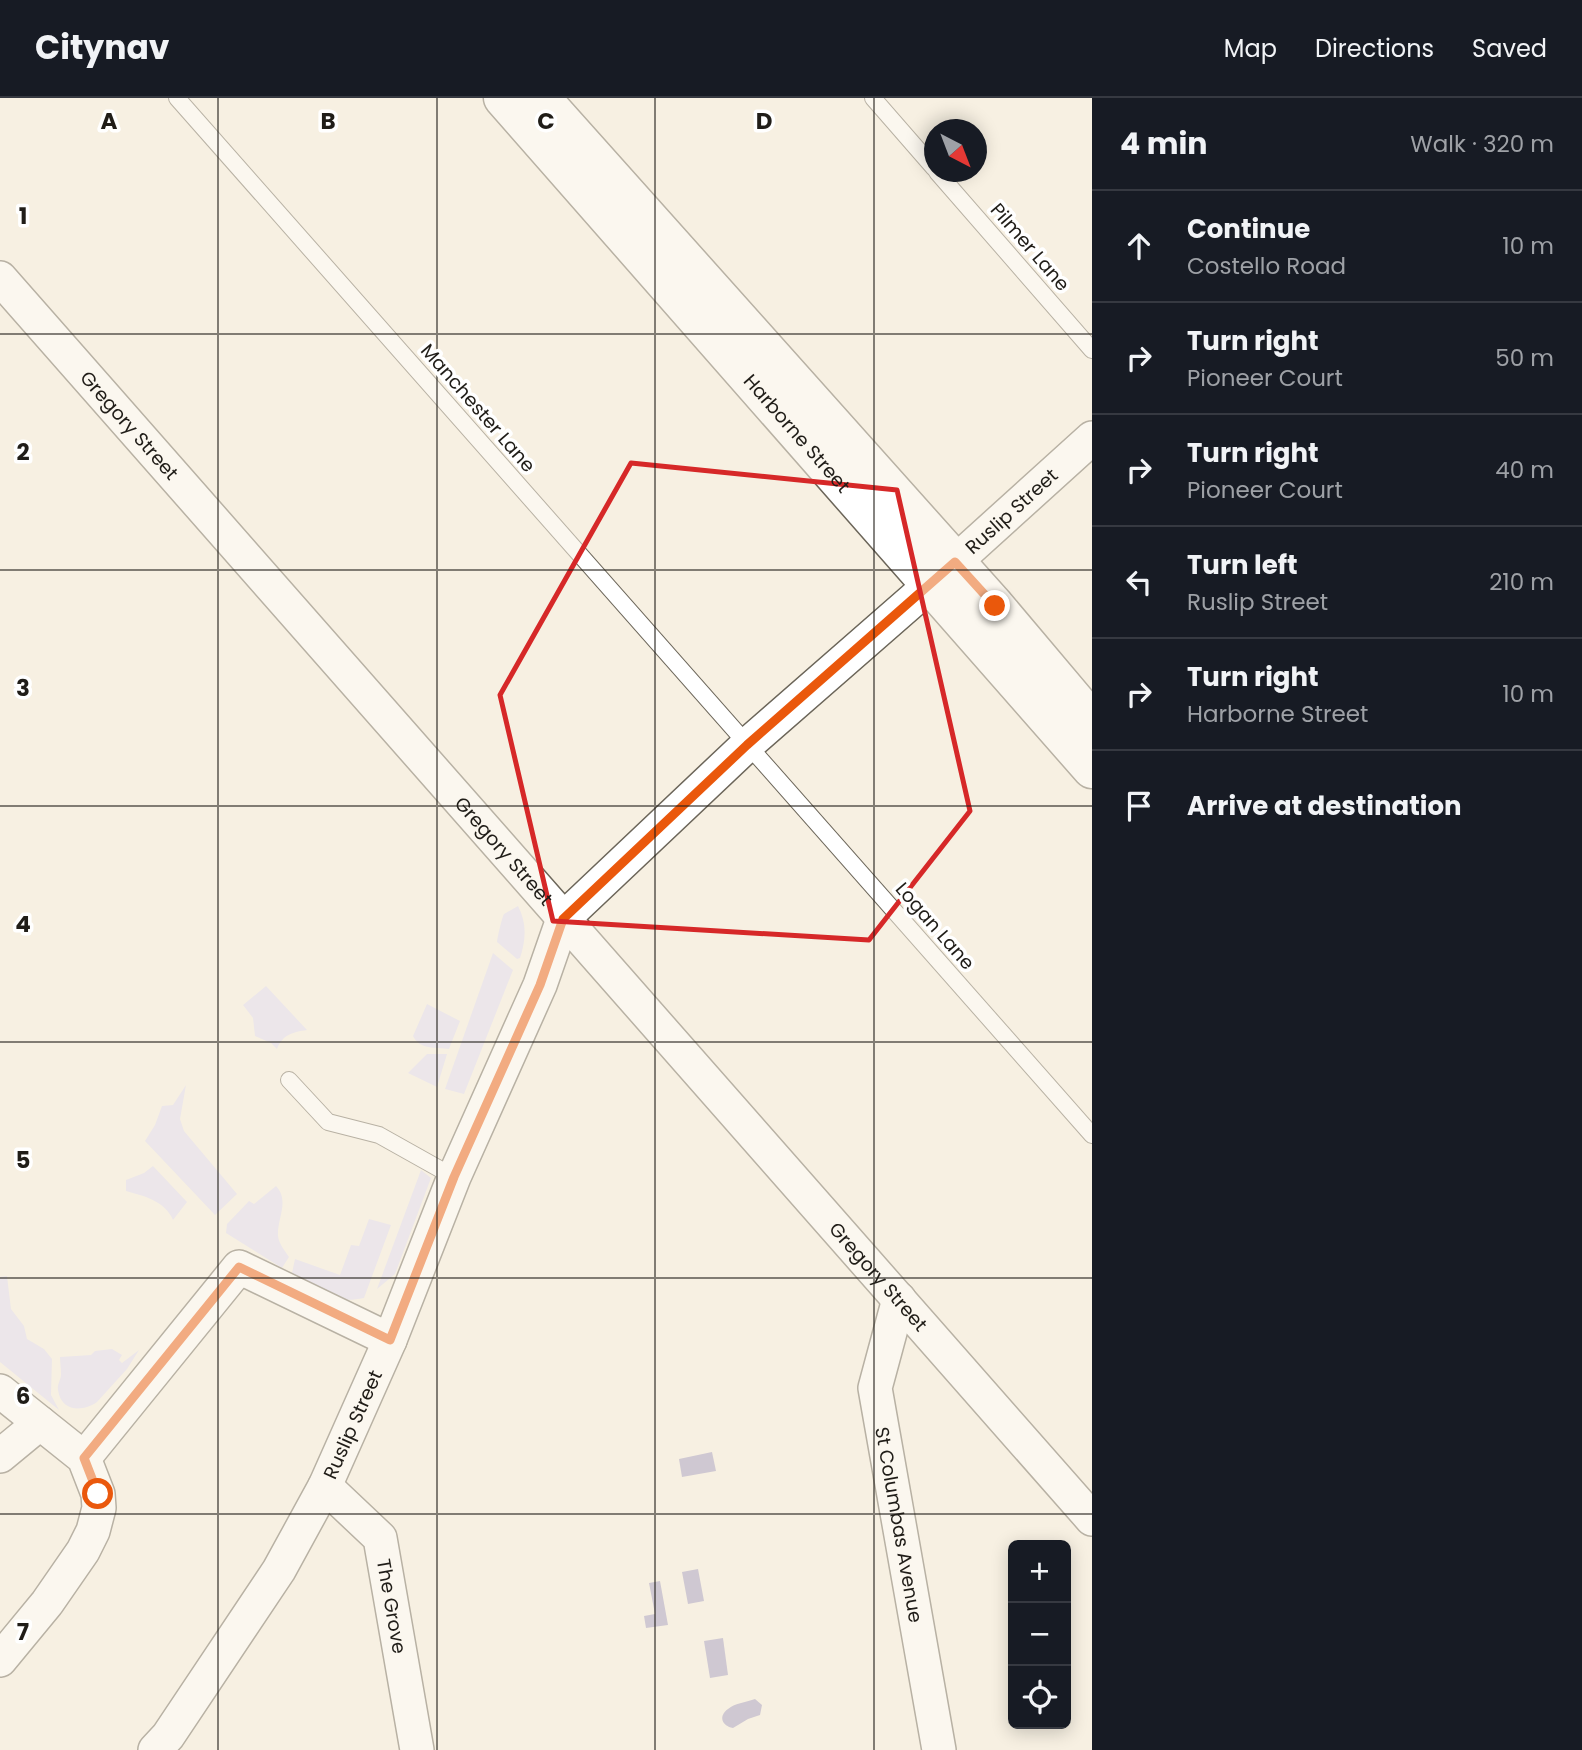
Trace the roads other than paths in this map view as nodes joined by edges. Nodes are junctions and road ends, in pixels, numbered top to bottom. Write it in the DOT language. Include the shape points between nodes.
graph roads {
  1 [pos="177,98"];
  2 [pos="503,98"];
  3 [pos="541,98"];
  4 [pos="873,98"];
  5 [pos="924,156"];
  6 [pos="946,182"];
  7 [pos="0,278"];
  8 [pos="1092,350"];
  9 [pos="1092,438"];
  10 [pos="943,573"];
  11 [pos="1092,721"];
  12 [pos="747,745"];
  13 [pos="1092,769"];
  14 [pos="563,919"];
  15 [pos="289,1080"];
  16 [pos="1092,1135"];
  17 [pos="454,1177"];
  18 [pos="899,1299"];
  19 [pos="390,1340"];
  20 [pos="0,1391"];
  21 [pos="40,1423"];
  22 [pos="0,1457"];
  23 [pos="84,1458"];
  24 [pos="325,1486"];
  25 [pos="1092,1518"];
  26 [pos="0,1660"];
  27 [pos="155,1750"];
  28 [pos="417,1750"];
  29 [pos="939,1750"];
  1 -- 12 [label="lane, Manchester Lane"];
  2 -- 10 [label="main road, Harborne Street"];
  3 -- 10 [label="main road, Harborne Street"];
  4 -- 5 [label="lane, Pilmer Lane"];
  6 -- 8 [label="lane, Pilmer Lane"];
  7 -- 14 [label="street, Gregory Street"];
  9 -- 10 [label="street, Ruslip Street"];
  10 -- 11 [label="main road, Harborne Street"];
  10 -- 12 [label="street, Ruslip Street"];
  10 -- 13 [label="main road, Harborne Street"];
  12 -- 14 [label="street, Ruslip Street"];
  12 -- 16 [label="lane, Logan Lane"];
  14 -- 17 [label="street, Ruslip Street" via="540,985"];
  14 -- 18 [label="street, Gregory Street"];
  15 -- 17 [label="lane" via="328,1122 379,1135"];
  17 -- 19 [label="street, Ruslip Street"];
  18 -- 25 [label="street, Gregory Street"];
  18 -- 29 [label="street, St Columbas Avenue" via="875,1388"];
  19 -- 23 [label="street" via="239,1267"];
  19 -- 24 [label="street, Ruslip Street"];
  20 -- 21 [label="street"];
  21 -- 22 [label="street"];
  21 -- 23 [label="street"];
  23 -- 26 [label="street" via="98,1494 93,1531 47,1603"];
  24 -- 27 [label="street, Ruslip Street" via="279,1570"];
  24 -- 28 [label="street, The Grove" via="380,1538"];
}
